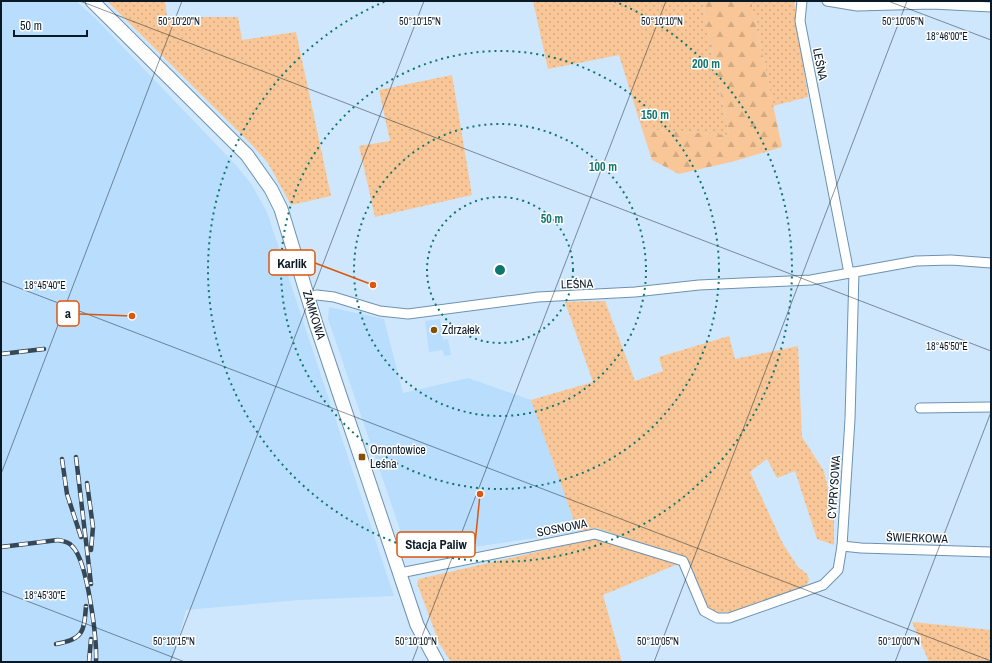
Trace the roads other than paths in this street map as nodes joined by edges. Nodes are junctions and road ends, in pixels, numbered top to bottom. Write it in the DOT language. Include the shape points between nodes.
graph roads {
  1 [pos="92,1"];
  2 [pos="802,1"];
  3 [pos="827,1"];
  4 [pos="991,7"];
  5 [pos="991,263"];
  6 [pos="851,273"];
  7 [pos="308,297"];
  8 [pos="991,407"];
  9 [pos="920,408"];
  10 [pos="842,546"];
  11 [pos="991,552"];
  12 [pos="400,573"];
  13 [pos="717,618"];
  14 [pos="436,662"];
  1 -- 7 [label="street, ZAMKOWA" via="247,155 262,175 280,209"];
  2 -- 6 [label="street, LEŚNA" via="800,21"];
  3 -- 4 [label="street" via="858,6 932,4"];
  5 -- 6 [label="street, LEŚNA" via="916,260"];
  6 -- 7 [label="street, LEŚNA" via="790,281 538,297 408,314 380,311 334,297"];
  6 -- 10 [label="street, CYPRYSOWA" via="850,419"];
  7 -- 12 [label="street, ZAMKOWA"];
  8 -- 9 [label="street"];
  10 -- 11 [label="street, ŚWIERKOWA"];
  10 -- 13 [label="street, CYPRYSOWA" via="838,570 823,586 729,618"];
  12 -- 13 [label="street, SOSNOWA" via="595,534 683,561 704,611"];
  12 -- 14 [label="street, ZAMKOWA" via="417,625"];
}
